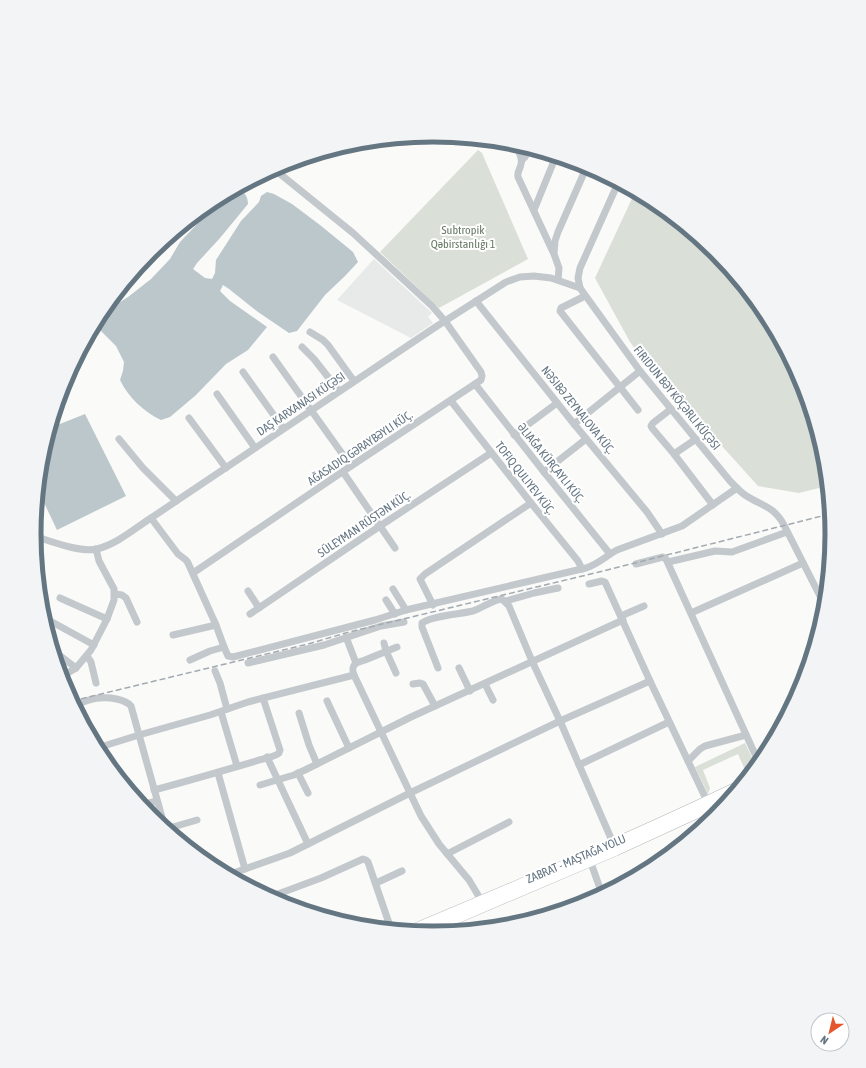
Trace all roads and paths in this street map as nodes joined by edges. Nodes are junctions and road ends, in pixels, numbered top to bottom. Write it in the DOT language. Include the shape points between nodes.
graph roads {
  1 [pos="518,152"];
  2 [pos="527,154"];
  3 [pos="522,160"];
  4 [pos="554,161"];
  5 [pos="584,172"];
  6 [pos="280,173"];
  7 [pos="616,188"];
  8 [pos="534,210"];
  9 [pos="554,254"];
  10 [pos="558,280"];
  11 [pos="580,288"];
  12 [pos="585,296"];
  13 [pos="476,301"];
  14 [pos="445,321"];
  15 [pos="310,332"];
  16 [pos="302,347"];
  17 [pos="273,357"];
  18 [pos="640,371"];
  19 [pos="243,372"];
  20 [pos="354,381"];
  21 [pos="475,384"];
  22 [pos="619,387"];
  23 [pos="339,391"];
  24 [pos="217,394"];
  25 [pos="451,401"];
  26 [pos="557,404"];
  27 [pos="671,409"];
  28 [pos="311,410"];
  29 [pos="638,410"];
  30 [pos="189,418"];
  31 [pos="574,424"];
  32 [pos="283,428"];
  33 [pos="514,435"];
  34 [pos="119,439"];
  35 [pos="586,439"];
  36 [pos="696,439"];
  37 [pos="255,448"];
  38 [pos="491,452"];
  39 [pos="674,454"];
  40 [pos="351,466"];
  41 [pos="226,468"];
  42 [pos="343,472"];
  43 [pos="544,472"];
  44 [pos="737,488"];
  45 [pos="176,501"];
  46 [pos="531,503"];
  47 [pos="713,504"];
  48 [pos="151,518"];
  49 [pos="380,526"];
  50 [pos="788,532"];
  51 [pos="662,534"];
  52 [pos="41,538"];
  53 [pos="395,548"];
  54 [pos="96,549"];
  55 [pos="610,554"];
  56 [pos="668,562"];
  57 [pos="803,563"];
  58 [pos="636,564"];
  59 [pos="582,569"];
  60 [pos="193,573"];
  61 [pos="589,584"];
  62 [pos="558,588"];
  63 [pos="393,589"];
  64 [pos="248,591"];
  65 [pos="115,594"];
  66 [pos="820,596"];
  67 [pos="60,598"];
  68 [pos="386,600"];
  69 [pos="506,602"];
  70 [pos="433,605"];
  71 [pos="644,606"];
  72 [pos="259,608"];
  73 [pos="406,610"];
  74 [pos="691,613"];
  75 [pos="250,614"];
  76 [pos="395,614"];
  77 [pos="622,618"];
  78 [pos="107,619"];
  79 [pos="51,622"];
  80 [pos="137,622"];
  81 [pos="404,622"];
  82 [pos="216,624"];
  83 [pos="173,634"];
  84 [pos="346,637"];
  85 [pos="384,643"];
  86 [pos="94,645"];
  87 [pos="224,647"];
  88 [pos="397,647"];
  89 [pos="386,651"];
  90 [pos="61,656"];
  91 [pos="87,656"];
  92 [pos="190,660"];
  93 [pos="532,661"];
  94 [pos="248,663"];
  95 [pos="356,663"];
  96 [pos="76,668"];
  97 [pos="438,668"];
  98 [pos="459,668"];
  99 [pos="215,672"];
  100 [pos="67,673"];
  101 [pos="396,673"];
  102 [pos="354,674"];
  103 [pos="650,681"];
  104 [pos="96,683"];
  105 [pos="413,684"];
  106 [pos="485,684"];
  107 [pos="470,691"];
  108 [pos="263,698"];
  109 [pos="493,700"];
  110 [pos="327,701"];
  111 [pos="79,703"];
  112 [pos="435,706"];
  113 [pos="224,710"];
  114 [pos="299,713"];
  115 [pos="560,721"];
  116 [pos="669,722"];
  117 [pos="382,732"];
  118 [pos="139,735"];
  119 [pos="746,735"];
  120 [pos="103,746"];
  121 [pos="349,748"];
  122 [pos="756,756"];
  123 [pos="267,757"];
  124 [pos="688,761"];
  125 [pos="317,764"];
  126 [pos="579,765"];
  127 [pos="237,766"];
  128 [pos="218,773"];
  129 [pos="298,773"];
  130 [pos="277,780"];
  131 [pos="260,785"];
  132 [pos="154,790"];
  133 [pos="730,790"];
  134 [pos="308,793"];
  135 [pos="410,793"];
  136 [pos="157,801"];
  137 [pos="707,801"];
  138 [pos="149,803"];
  139 [pos="715,806"];
  140 [pos="162,817"];
  141 [pos="198,820"];
  142 [pos="509,822"];
  143 [pos="172,826"];
  144 [pos="613,843"];
  145 [pos="308,844"];
  146 [pos="447,854"];
  147 [pos="589,859"];
  148 [pos="245,869"];
  149 [pos="402,871"];
  150 [pos="236,872"];
  151 [pos="376,884"];
  152 [pos="600,889"];
  153 [pos="278,894"];
  154 [pos="481,900"];
  155 [pos="389,924"];
  156 [pos="419,925"];
  157 [pos="441,926"];
  1 -- 3 [label="street"];
  2 -- 3 [label="street"];
  3 -- 8 [label="street" via="517,174"];
  4 -- 8 [label="street"];
  5 -- 9 [label="street" via="558,232"];
  6 -- 14 [label="street" via="353,233 422,296"];
  7 -- 11 [label="street" via="580,268"];
  8 -- 9 [label="street"];
  9 -- 10 [label="street" via="559,268"];
  10 -- 11 [label="street"];
  10 -- 13 [label="street" via="534,276 520,277 506,282"];
  11 -- 12 [label="street, FIRIDUN BƏY KÖÇƏRLI KÜÇƏSI"];
  12 -- 18 [label="street, FIRIDUN BƏY KÖÇƏRLI KÜÇƏSI"];
  12 -- 22 [label="street" via="561,308 560,311"];
  13 -- 14 [label="street"];
  13 -- 26 [label="street, NƏSIBƏ ZEYNALOVA KÜÇ."];
  14 -- 20 [label="street"];
  14 -- 21 [label="street" via="481,372 481,380"];
  15 -- 20 [label="street" via="328,345"];
  16 -- 23 [label="street"];
  17 -- 28 [label="street"];
  18 -- 22 [label="street"];
  18 -- 27 [label="street, FIRIDUN BƏY KÖÇƏRLI KÜÇƏSI"];
  19 -- 32 [label="street"];
  20 -- 23 [label="street"];
  21 -- 25 [label="street"];
  21 -- 33 [label="street"];
  22 -- 29 [label="street"];
  22 -- 31 [label="street"];
  23 -- 28 [label="street"];
  24 -- 37 [label="street"];
  25 -- 38 [label="street, TOFIQ QULIYEV KÜÇ."];
  25 -- 40 [label="street"];
  26 -- 31 [label="street, NƏSIBƏ ZEYNALOVA KÜÇ."];
  26 -- 33 [label="street"];
  27 -- 36 [label="street, FIRIDUN BƏY KÖÇƏRLI KÜÇƏSI"];
  27 -- 39 [label="street" via="651,426"];
  28 -- 32 [label="street"];
  28 -- 40 [label="street"];
  30 -- 41 [label="street"];
  31 -- 35 [label="street, NƏSIBƏ ZEYNALOVA KÜÇ."];
  32 -- 37 [label="street"];
  33 -- 43 [label="street"];
  34 -- 45 [label="street"];
  35 -- 43 [label="street"];
  35 -- 51 [label="street, NƏSIBƏ ZEYNALOVA KÜÇ." via="647,512"];
  36 -- 39 [label="street"];
  36 -- 44 [label="street, FIRIDUN BƏY KÖÇƏRLI KÜÇƏSI"];
  37 -- 41 [label="street"];
  38 -- 46 [label="street, TOFIQ QULIYEV KÜÇ."];
  38 -- 49 [label="street, SÜLEYMAN RÜSTƏN KÜÇ."];
  39 -- 47 [label="street"];
  40 -- 42 [label="street"];
  41 -- 45 [label="street"];
  42 -- 49 [label="street"];
  42 -- 60 [label="street"];
  43 -- 55 [label="street"];
  44 -- 47 [label="street"];
  44 -- 50 [label="street, FIRIDUN BƏY KÖÇƏRLI KÜÇƏSI" via="778,515"];
  45 -- 48 [label="street"];
  46 -- 59 [label="street, TOFIQ QULIYEV KÜÇ."];
  46 -- 70 [label="street" via="420,578"];
  47 -- 51 [label="street" via="687,524"];
  48 -- 54 [label="street" via="120,539"];
  48 -- 60 [label="street" via="178,554 186,560"];
  49 -- 53 [label="street"];
  49 -- 72 [label="street, SÜLEYMAN RÜSTƏN KÜÇ."];
  50 -- 56 [label="street" via="732,552 715,551"];
  50 -- 57 [label="street, FIRIDUN BƏY KÖÇƏRLI KÜÇƏSI"];
  51 -- 55 [label="street"];
  52 -- 54 [label="street" via="76,548"];
  54 -- 65 [label="street"];
  55 -- 59 [label="street" via="595,565"];
  56 -- 58 [label="street" via="663,557"];
  56 -- 74 [label="street"];
  57 -- 66 [label="street, FIRIDUN BƏY KÖÇƏRLI KÜÇƏSI"];
  57 -- 74 [label="street"];
  59 -- 70 [label="street"];
  60 -- 82 [label="street"];
  61 -- 77 [label="street" via="605,582"];
  62 -- 69 [label="street"];
  63 -- 73 [label="street"];
  64 -- 72 [label="street"];
  65 -- 78 [label="street"];
  65 -- 80 [label="street" via="126,598"];
  67 -- 78 [label="street"];
  68 -- 76 [label="street"];
  69 -- 93 [label="street"];
  69 -- 97 [label="street" via="499,599 483,608 424,621 422,628"];
  70 -- 73 [label="street"];
  71 -- 77 [label="street"];
  72 -- 75 [label="street, SÜLEYMAN RÜSTƏN KÜÇ."];
  73 -- 76 [label="street"];
  74 -- 119 [label="street"];
  76 -- 87 [label="street" via="233,657 228,656"];
  77 -- 93 [label="street"];
  77 -- 103 [label="street"];
  78 -- 86 [label="street"];
  79 -- 86 [label="street"];
  81 -- 84 [label="street"];
  82 -- 83 [label="street"];
  82 -- 87 [label="street"];
  84 -- 94 [label="street"];
  84 -- 95 [label="street"];
  85 -- 89 [label="street"];
  86 -- 91 [label="street"];
  87 -- 92 [label="street"];
  88 -- 89 [label="street"];
  89 -- 95 [label="street"];
  89 -- 101 [label="street"];
  90 -- 96 [label="street"];
  91 -- 96 [label="street"];
  91 -- 104 [label="street"];
  93 -- 106 [label="street"];
  93 -- 115 [label="street"];
  95 -- 102 [label="street" via="352,669"];
  96 -- 100 [label="street"];
  98 -- 107 [label="street"];
  99 -- 113 [label="street" via="220,683"];
  102 -- 108 [label="street"];
  102 -- 117 [label="street"];
  103 -- 115 [label="street"];
  103 -- 116 [label="street"];
  105 -- 112 [label="street" via="423,684"];
  106 -- 107 [label="street"];
  106 -- 109 [label="street"];
  107 -- 112 [label="street"];
  108 -- 113 [label="street"];
  108 -- 123 [label="street" via="280,750 277,755"];
  110 -- 121 [label="street"];
  111 -- 118 [label="street" via="98,698 128,702"];
  112 -- 117 [label="street"];
  113 -- 118 [label="street"];
  113 -- 127 [label="street"];
  114 -- 125 [label="street"];
  115 -- 126 [label="street"];
  115 -- 135 [label="street"];
  116 -- 124 [label="street"];
  116 -- 126 [label="street"];
  117 -- 121 [label="street"];
  117 -- 135 [label="street"];
  118 -- 120 [label="street"];
  118 -- 132 [label="street"];
  119 -- 122 [label="street"];
  119 -- 124 [label="street" via="705,746"];
  121 -- 125 [label="street"];
  123 -- 127 [label="street"];
  123 -- 130 [label="street"];
  124 -- 137 [label="street"];
  125 -- 129 [label="street"];
  126 -- 144 [label="street"];
  127 -- 128 [label="street"];
  128 -- 132 [label="street"];
  128 -- 148 [label="street"];
  129 -- 130 [label="street"];
  129 -- 134 [label="street"];
  130 -- 131 [label="street"];
  130 -- 145 [label="street"];
  132 -- 136 [label="street"];
  133 -- 137 [label="main road, ZABRAT - MAŞTAĞA YOLU"];
  135 -- 145 [label="street"];
  135 -- 146 [label="street" via="429,830"];
  136 -- 138 [label="street"];
  136 -- 140 [label="street"];
  137 -- 144 [label="main road, ZABRAT - MAŞTAĞA YOLU"];
  139 -- 147 [label="main road"];
  141 -- 143 [label="street"];
  142 -- 146 [label="street"];
  144 -- 147 [label="main road, ZABRAT - MAŞTAĞA YOLU"];
  145 -- 148 [label="street"];
  146 -- 154 [label="street" via="469,880"];
  147 -- 152 [label="street"];
  147 -- 154 [label="main road, ZABRAT - MAŞTAĞA YOLU"];
  147 -- 157 [label="main road" via="581,867"];
  148 -- 150 [label="street"];
  149 -- 151 [label="street"];
  151 -- 153 [label="street" via="368,862 363,859"];
  151 -- 155 [label="street"];
  154 -- 156 [label="main road, ZABRAT - MAŞTAĞA YOLU"];
}
